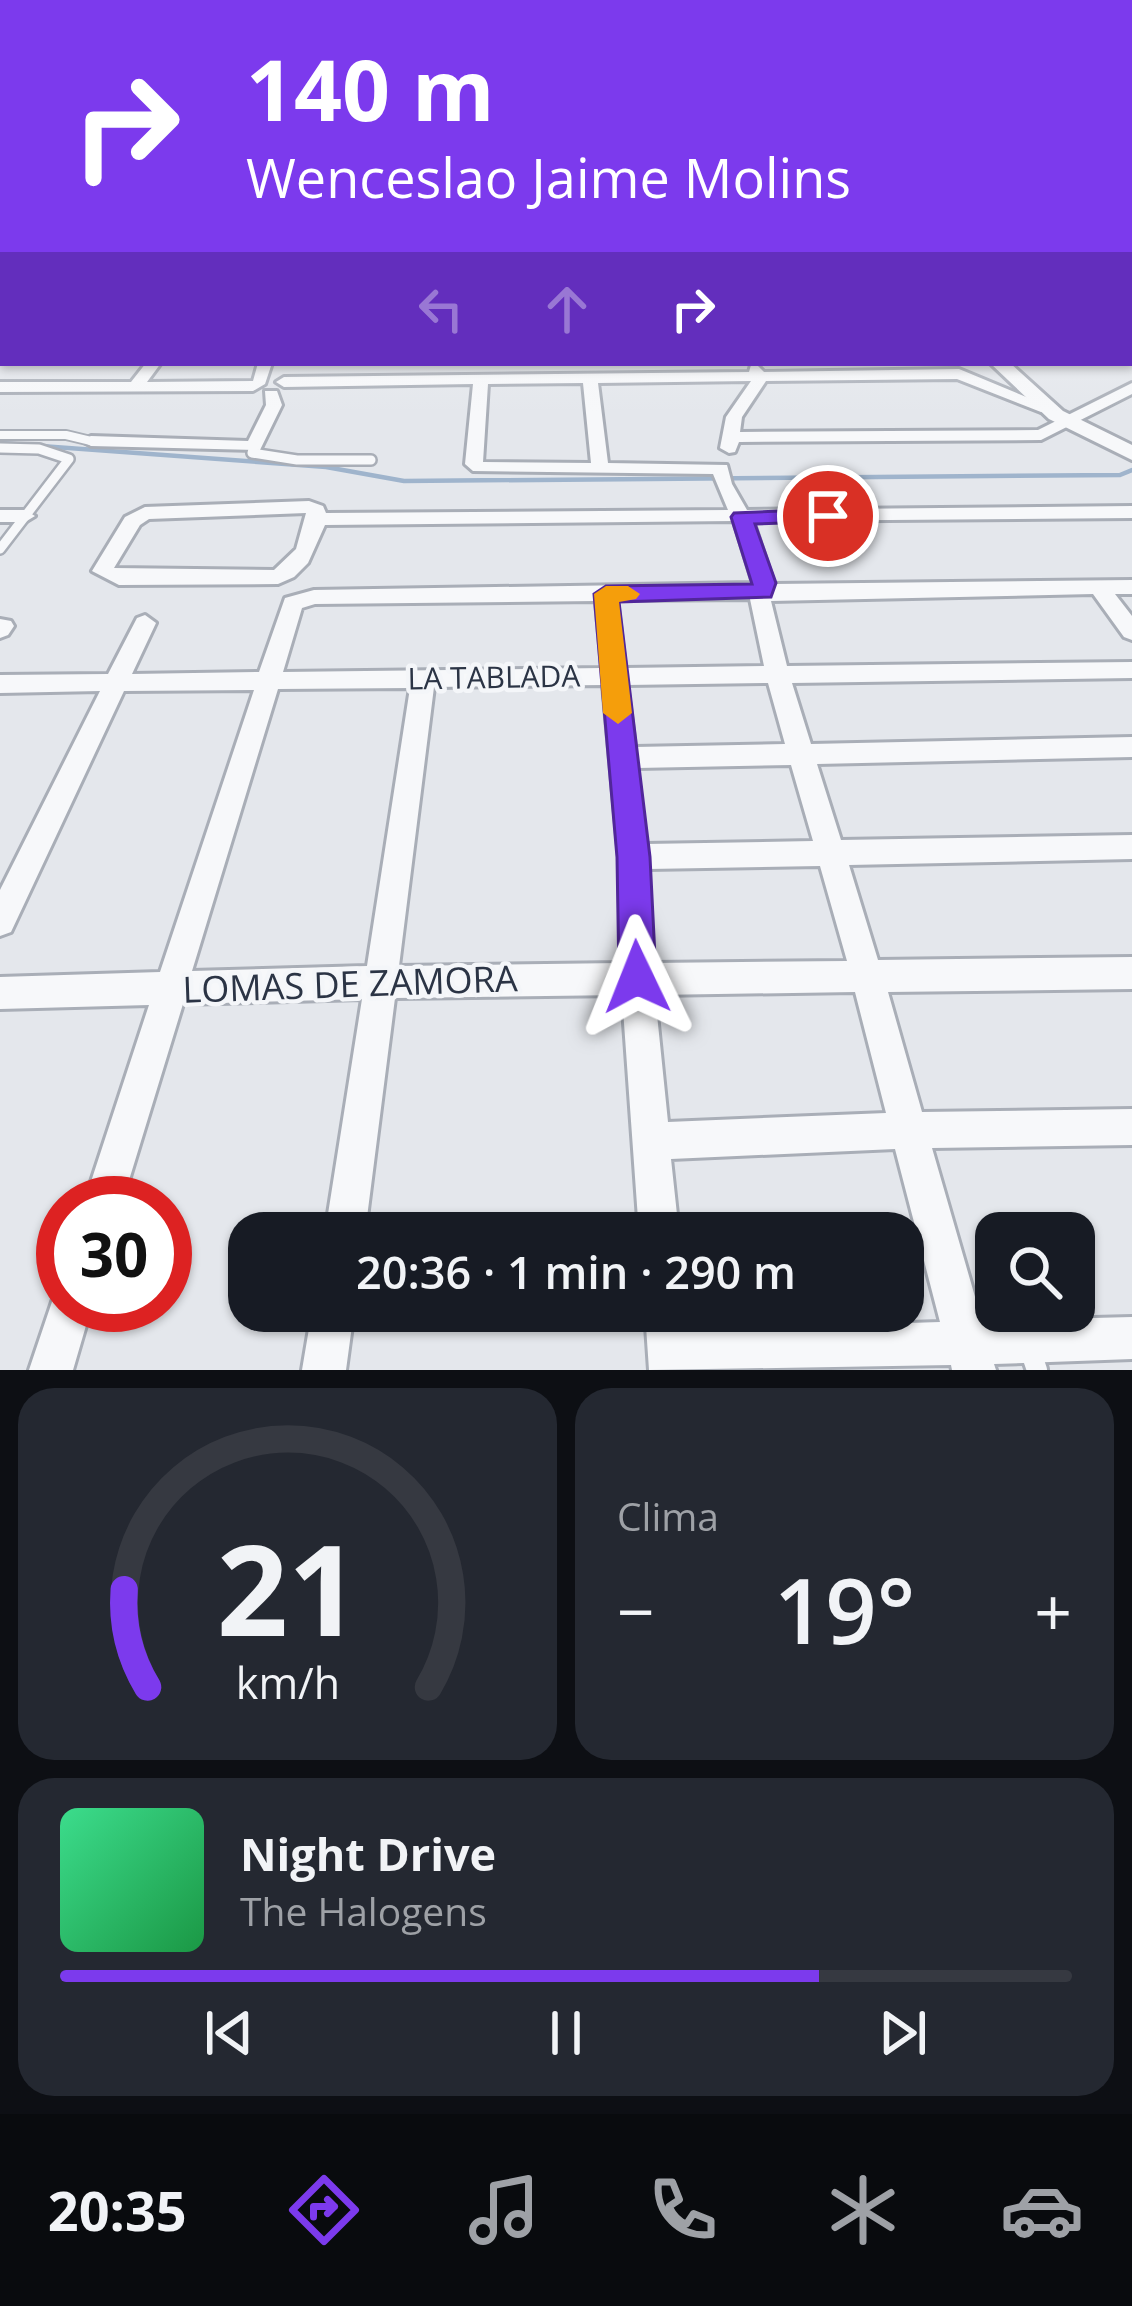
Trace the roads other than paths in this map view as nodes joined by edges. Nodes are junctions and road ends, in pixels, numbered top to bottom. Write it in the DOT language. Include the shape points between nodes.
graph roads {
  1 [pos="152,366"];
  2 [pos="265,366"];
  3 [pos="996,366"];
  4 [pos="1002,366"];
  5 [pos="757,370"];
  6 [pos="510,371"];
  7 [pos="959,374"];
  8 [pos="590,378"];
  9 [pos="481,379"];
  10 [pos="267,386"];
  11 [pos="0,387"];
  12 [pos="135,387"];
  13 [pos="1132,388"];
  14 [pos="1047,409"];
  15 [pos="1067,422"];
  16 [pos="0,435"];
  17 [pos="729,437"];
  18 [pos="92,441"];
  19 [pos="254,446"];
  20 [pos="0,448"];
  21 [pos="1132,453"];
  22 [pos="371,460"];
  23 [pos="600,467"];
  24 [pos="722,477"];
  25 [pos="1132,512"];
  26 [pos="313,513"];
  27 [pos="26,515"];
  28 [pos="0,516"];
  29 [pos="742,517"];
  30 [pos="0,549"];
  31 [pos="1132,587"];
  32 [pos="762,592"];
  33 [pos="606,594"];
  34 [pos="1106,596"];
  35 [pos="145,623"];
  36 [pos="1132,632"];
  37 [pos="1132,670"];
  38 [pos="777,673"];
  39 [pos="614,676"];
  40 [pos="423,679"];
  41 [pos="266,681"];
  42 [pos="115,683"];
  43 [pos="0,684"];
  44 [pos="1132,748"];
  45 [pos="802,756"];
  46 [pos="622,758"];
  47 [pos="1132,847"];
  48 [pos="831,854"];
  49 [pos="633,857"];
  50 [pos="0,922"];
  51 [pos="1132,973"];
  52 [pos="867,976"];
  53 [pos="637,977"];
  54 [pos="384,982"];
  55 [pos="169,989"];
  56 [pos="0,993"];
  57 [pos="1132,1127"];
  58 [pos="910,1130"];
  59 [pos="651,1141"];
  60 [pos="111,1176"];
  61 [pos="348,1212"];
  62 [pos="657,1212"];
  63 [pos="63,1332"];
  64 [pos="330,1332"];
  65 [pos="1132,1338"];
  66 [pos="668,1344"];
  67 [pos="1032,1355"];
  68 [pos="970,1356"];
  69 [pos="51,1370"];
  70 [pos="324,1370"];
  1 -- 12 [label="street"];
  2 -- 10 [label="street"];
  3 -- 7 [label="street"];
  4 -- 14 [label="street"];
  5 -- 7 [label="street"];
  5 -- 8 [label="street"];
  5 -- 17 [label="street" via="759,385"];
  6 -- 8 [label="street"];
  6 -- 9 [label="street"];
  7 -- 14 [label="street"];
  8 -- 23 [label="street"];
  9 -- 10 [label="street"];
  9 -- 23 [label="street" via="474,464"];
  10 -- 12 [label="street"];
  10 -- 19 [label="street" via="274,405"];
  11 -- 12 [label="street"];
  13 -- 15 [label="street"];
  14 -- 15 [label="street"];
  15 -- 17 [label="street" via="1028,435"];
  15 -- 21 [label="street"];
  16 -- 18 [label="lane"];
  17 -- 24 [label="street"];
  18 -- 19 [label="street"];
  19 -- 22 [label="lane" via="252,453 297,460"];
  20 -- 27 [label="lane" via="68,456"];
  23 -- 24 [label="street"];
  24 -- 29 [label="street"];
  25 -- 29 [label="street"];
  26 -- 26 [label="street" via="145,513 102,571 119,578 272,578 297,567"];
  26 -- 29 [label="street"];
  27 -- 28 [label="street"];
  27 -- 30 [label="lane"];
  29 -- 32 [label="street"];
  31 -- 34 [label="street"];
  32 -- 33 [label="street"];
  32 -- 34 [label="street" via="1063,591 1088,604"];
  32 -- 38 [label="street"];
  33 -- 39 [label="street"];
  33 -- 41 [label="street" via="297,601"];
  34 -- 36 [label="street"];
  35 -- 42 [label="street"];
  37 -- 38 [label="street, LA TABLADA"];
  38 -- 39 [label="street, LA TABLADA"];
  38 -- 45 [label="street"];
  39 -- 40 [label="street, LA TABLADA"];
  39 -- 46 [label="street"];
  40 -- 41 [label="street, LA TABLADA"];
  40 -- 54 [label="street"];
  41 -- 42 [label="street, LA TABLADA"];
  41 -- 55 [label="street"];
  42 -- 43 [label="street, LA TABLADA"];
  42 -- 50 [label="street"];
  44 -- 45 [label="street"];
  45 -- 46 [label="street"];
  45 -- 48 [label="street"];
  46 -- 49 [label="street"];
  47 -- 48 [label="street"];
  48 -- 49 [label="street"];
  48 -- 52 [label="street"];
  49 -- 53 [label="street"];
  51 -- 52 [label="street, LOMAS DE ZAMORA"];
  52 -- 53 [label="street, LOMAS DE ZAMORA"];
  52 -- 58 [label="street"];
  53 -- 54 [label="street, LOMAS DE ZAMORA"];
  53 -- 59 [label="street"];
  54 -- 55 [label="street, LOMAS DE ZAMORA"];
  54 -- 61 [label="street"];
  55 -- 56 [label="street, LOMAS DE ZAMORA"];
  55 -- 60 [label="street"];
  57 -- 58 [label="street"];
  58 -- 59 [label="street"];
  58 -- 68 [label="street"];
  59 -- 62 [label="street"];
  63 -- 69 [label="street"];
  64 -- 70 [label="street"];
  65 -- 67 [label="street"];
  66 -- 68 [label="street"];
  67 -- 68 [label="street"];
}
